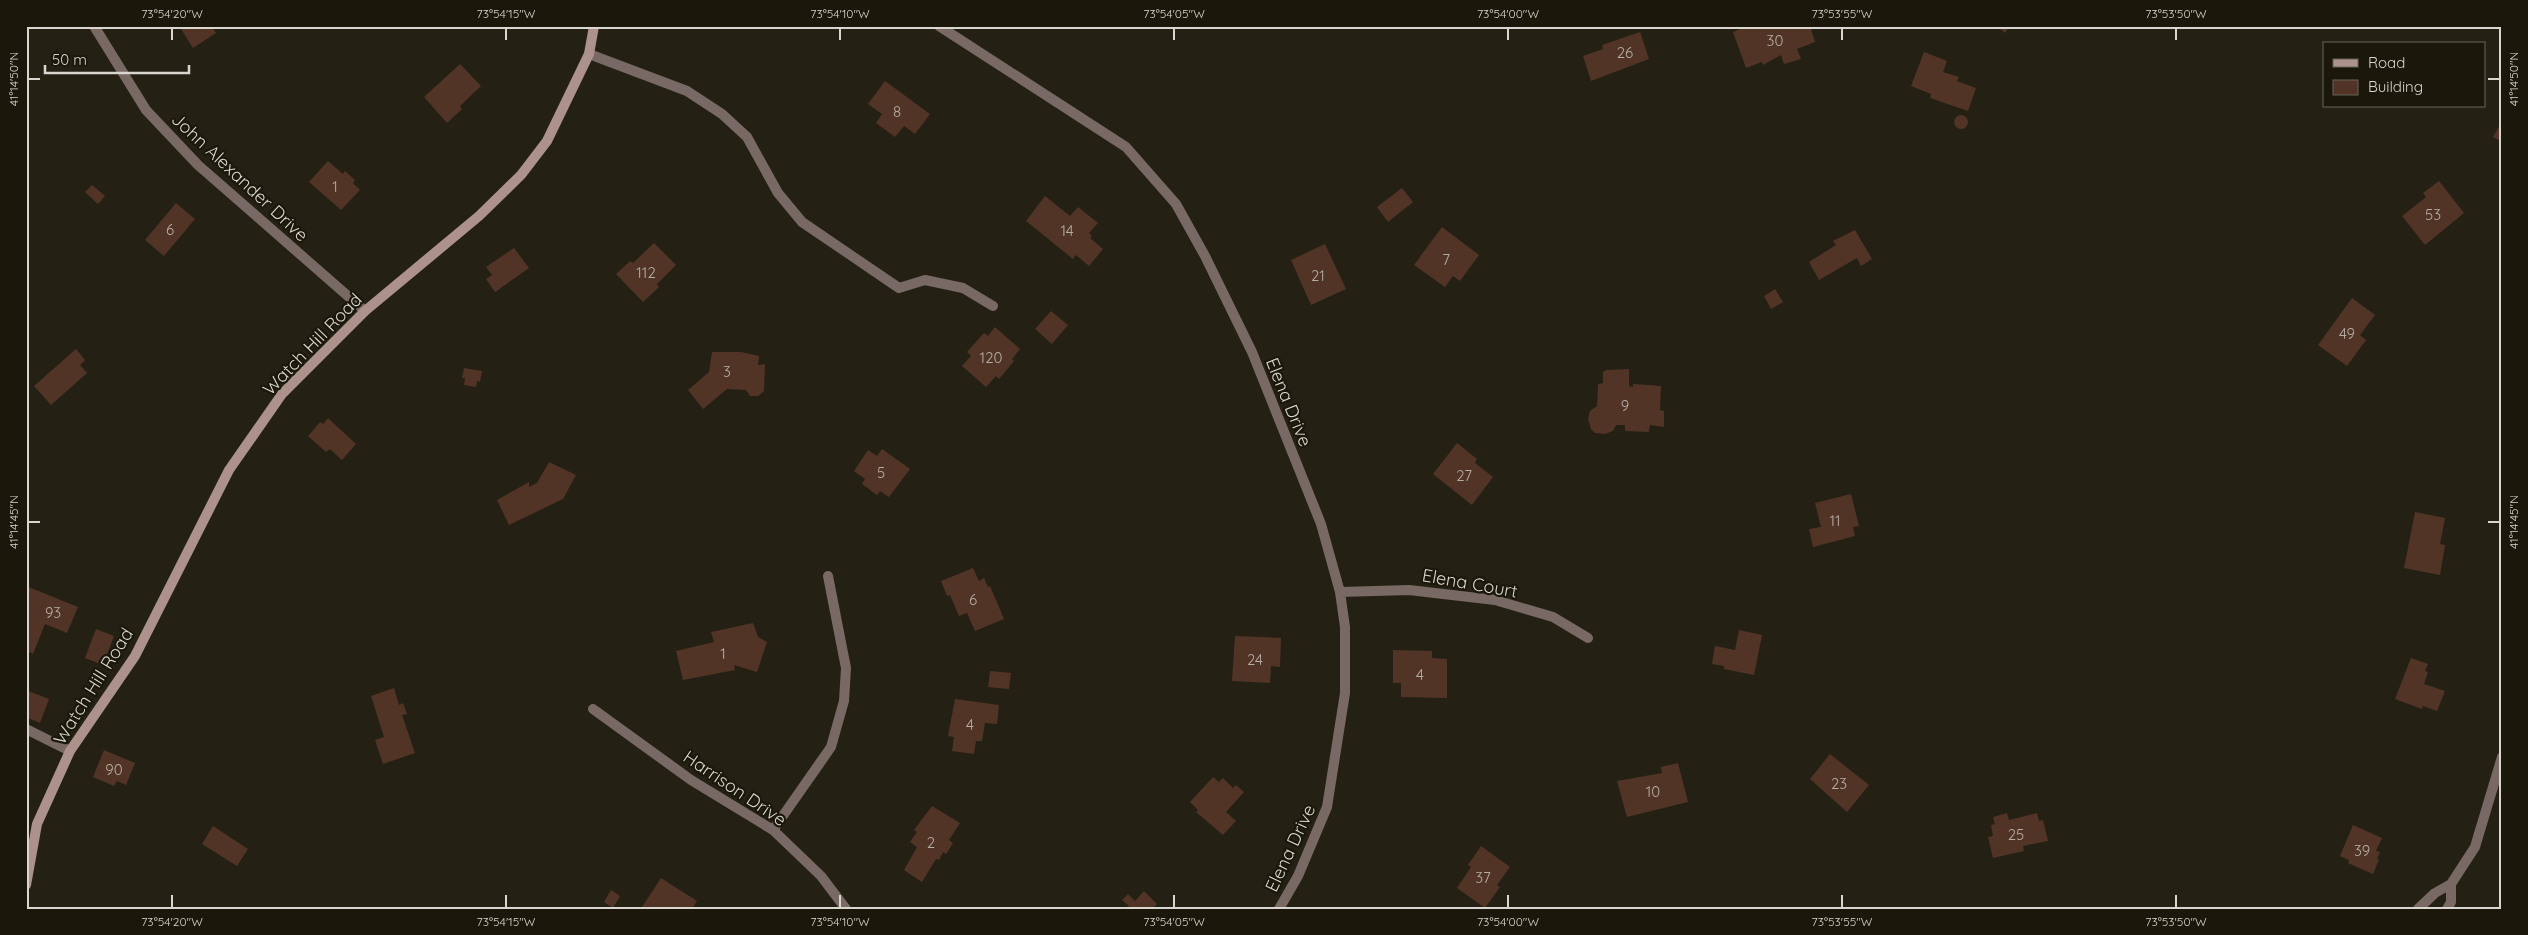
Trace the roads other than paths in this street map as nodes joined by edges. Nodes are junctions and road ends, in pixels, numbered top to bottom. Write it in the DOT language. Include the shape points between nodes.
graph roads {
  1 [pos="94,26"];
  2 [pos="594,26"];
  3 [pos="939,26"];
  4 [pos="589,54"];
  5 [pos="993,306"];
  6 [pos="365,311"];
  7 [pos="828,576"];
  8 [pos="1340,592"];
  9 [pos="1588,638"];
  10 [pos="592,709"];
  11 [pos="26,729"];
  12 [pos="70,751"];
  13 [pos="2502,757"];
  14 [pos="2498,783"];
  15 [pos="773,830"];
  16 [pos="29,857"];
  17 [pos="2451,884"];
  18 [pos="26,885"];
  19 [pos="846,909"];
  20 [pos="1279,909"];
  21 [pos="2418,909"];
  22 [pos="2448,909"];
  1 -- 6 [label="street, John Alexander Drive" via="146,110 198,165"];
  2 -- 4 [label="street, Watch Hill Road"];
  3 -- 8 [label="street, Elena Drive" via="1126,147 1176,204 1252,352 1321,524"];
  4 -- 5 [label="street" via="687,90 722,114 747,137 778,194 802,222 899,288 925,280 963,288"];
  4 -- 6 [label="street, Watch Hill Road" via="547,141 521,175 479,216"];
  6 -- 12 [label="street, Watch Hill Road" via="282,394 229,470 134,656"];
  7 -- 15 [label="street" via="842,635 846,668 844,701 831,747"];
  8 -- 9 [label="street, Elena Court" via="1409,590 1495,600 1552,617"];
  8 -- 20 [label="street, Elena Drive" via="1345,627 1345,693 1327,807 1298,876"];
  10 -- 15 [label="street, Harrison Drive" via="691,780"];
  11 -- 12 [label="street"];
  12 -- 16 [label="street, Watch Hill Road" via="37,824"];
  13 -- 14 [label="street"];
  14 -- 17 [label="street" via="2475,847"];
  15 -- 19 [label="street, Harrison Drive" via="821,876"];
  16 -- 18 [label="street, Watch Hill Road"];
  17 -- 21 [label="street"];
  17 -- 22 [label="street"];
}
